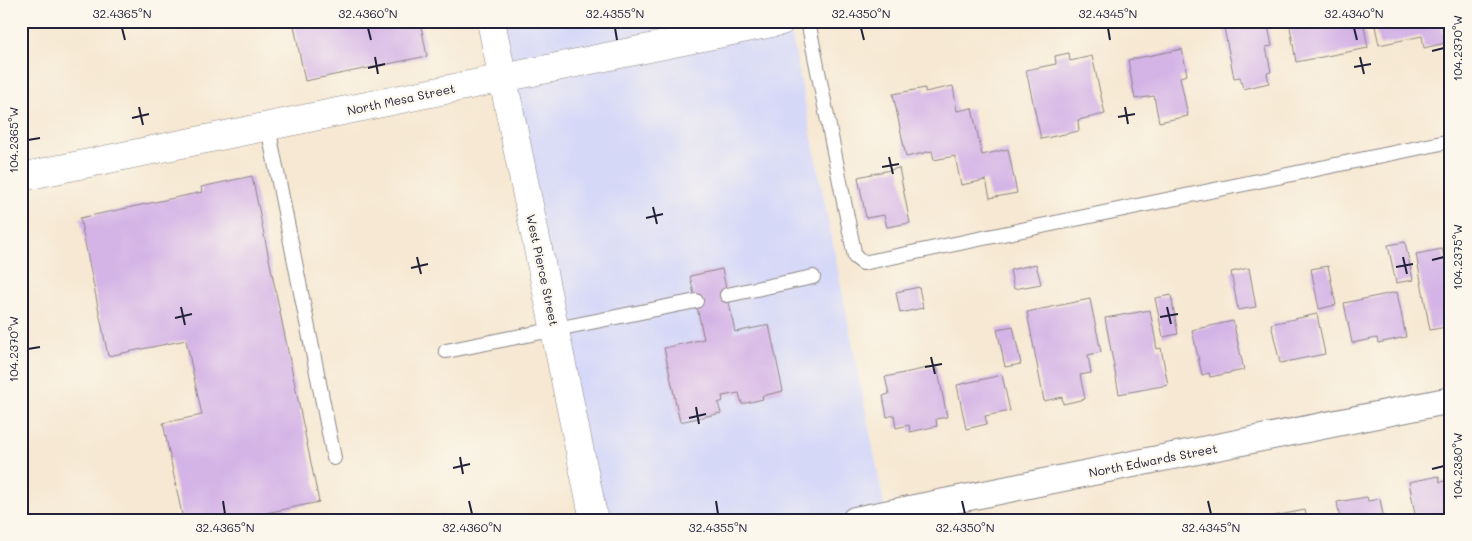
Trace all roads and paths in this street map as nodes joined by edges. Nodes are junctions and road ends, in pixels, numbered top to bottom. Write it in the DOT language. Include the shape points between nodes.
graph roads {
  1 [pos="491,21"];
  2 [pos="781,21"];
  3 [pos="808,21"];
  4 [pos="502,78"];
  5 [pos="268,127"];
  6 [pos="1451,141"];
  7 [pos="21,177"];
  8 [pos="813,277"];
  9 [pos="727,295"];
  10 [pos="696,302"];
  11 [pos="555,329"];
  12 [pos="446,351"];
  13 [pos="1451,400"];
  14 [pos="334,458"];
  15 [pos="887,517"];
  16 [pos="594,520"];
  17 [pos="855,520"];
  1 -- 4 [label="main road, West Pierce Street"];
  2 -- 4 [label="main road, North Mesa Street"];
  3 -- 6 [label="lane" via="855,257 863,263"];
  4 -- 5 [label="main road, North Mesa Street"];
  4 -- 11 [label="main road, West Pierce Street"];
  5 -- 7 [label="main road, North Mesa Street"];
  5 -- 14 [label="lane"];
  8 -- 9 [label="lane"];
  10 -- 11 [label="lane"];
  11 -- 12 [label="lane"];
  11 -- 16 [label="main road, West Pierce Street"];
  13 -- 15 [label="street, North Edwards Street"];
  15 -- 17 [label="street, North Edwards Street"];
}
